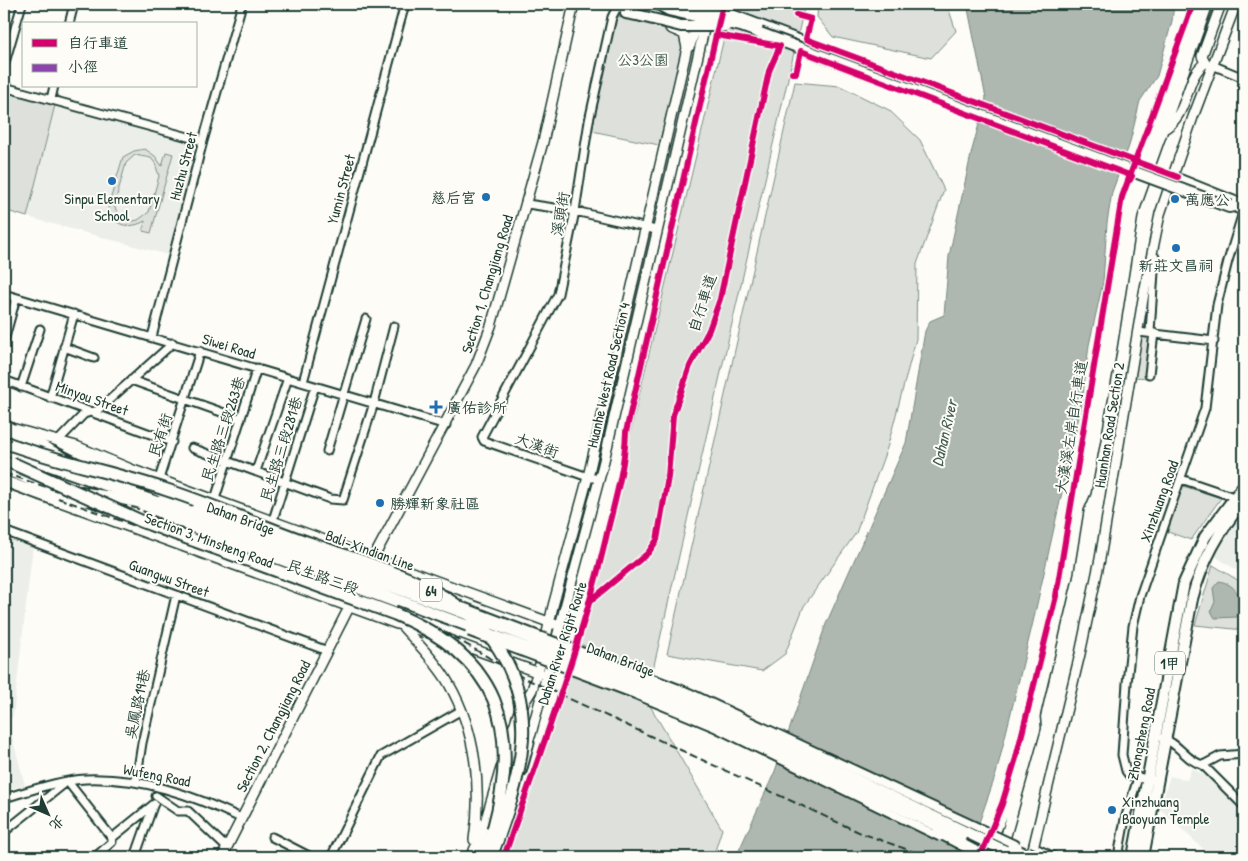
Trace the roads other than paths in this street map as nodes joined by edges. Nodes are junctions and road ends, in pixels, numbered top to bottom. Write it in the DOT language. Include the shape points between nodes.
graph roads {
  1 [pos="22,4"];
  2 [pos="74,4"];
  3 [pos="242,4"];
  4 [pos="405,4"];
  5 [pos="574,4"];
  6 [pos="658,4"];
  7 [pos="682,4"];
  8 [pos="701,4"];
  9 [pos="710,4"];
  10 [pos="1200,4"];
  11 [pos="1208,4"];
  12 [pos="1221,4"];
  13 [pos="1236,4"];
  14 [pos="625,6"];
  15 [pos="702,20"];
  16 [pos="70,22"];
  17 [pos="756,32"];
  18 [pos="687,48"];
  19 [pos="1208,64"];
  20 [pos="4,66"];
  21 [pos="1244,78"];
  22 [pos="4,87"];
  23 [pos="54,88"];
  24 [pos="51,99"];
  25 [pos="1162,131"];
  26 [pos="203,141"];
  27 [pos="1179,178"];
  28 [pos="1174,191"];
  29 [pos="527,204"];
  30 [pos="1242,209"];
  31 [pos="575,211"];
  32 [pos="645,227"];
  33 [pos="656,230"];
  34 [pos="1150,257"];
  35 [pos="4,294"];
  36 [pos="16,298"];
  37 [pos="74,314"];
  38 [pos="366,319"];
  39 [pos="394,326"];
  40 [pos="40,329"];
  41 [pos="1138,332"];
  42 [pos="1152,333"];
  43 [pos="152,336"];
  44 [pos="4,341"];
  45 [pos="1214,341"];
  46 [pos="173,343"];
  47 [pos="64,347"];
  48 [pos="200,351"];
  49 [pos="94,358"];
  50 [pos="257,368"];
  51 [pos="1149,374"];
  52 [pos="288,378"];
  53 [pos="4,380"];
  54 [pos="131,380"];
  55 [pos="303,382"];
  56 [pos="315,386"];
  57 [pos="21,387"];
  58 [pos="344,394"];
  59 [pos="50,398"];
  60 [pos="186,399"];
  61 [pos="374,403"];
  62 [pos="90,412"];
  63 [pos="241,419"];
  64 [pos="446,425"];
  65 [pos="6,429"];
  66 [pos="4,442"];
  67 [pos="57,442"];
  68 [pos="172,442"];
  69 [pos="494,444"];
  70 [pos="192,448"];
  71 [pos="4,449"];
  72 [pos="327,451"];
  73 [pos="4,453"];
  74 [pos="16,455"];
  75 [pos="4,460"];
  76 [pos="226,460"];
  77 [pos="4,467"];
  78 [pos="256,471"];
  79 [pos="588,477"];
  80 [pos="159,479"];
  81 [pos="599,479"];
  82 [pos="1181,479"];
  83 [pos="4,481"];
  84 [pos="284,482"];
  85 [pos="1244,485"];
  86 [pos="167,490"];
  87 [pos="1239,498"];
  88 [pos="215,499"];
  89 [pos="58,500"];
  90 [pos="167,504"];
  91 [pos="146,505"];
  92 [pos="1079,508"];
  93 [pos="192,518"];
  94 [pos="273,520"];
  95 [pos="4,531"];
  96 [pos="374,556"];
  97 [pos="420,574"];
  98 [pos="176,595"];
  99 [pos="351,604"];
  100 [pos="400,623"];
  101 [pos="555,624"];
  102 [pos="325,650"];
  103 [pos="542,674"];
  104 [pos="532,690"];
  105 [pos="460,711"];
  106 [pos="1035,716"];
  107 [pos="531,734"];
  108 [pos="1161,738"];
  109 [pos="1244,754"];
  110 [pos="1203,766"];
  111 [pos="1148,779"];
  112 [pos="66,782"];
  113 [pos="136,782"];
  114 [pos="160,787"];
  115 [pos="156,796"];
  116 [pos="4,798"];
  117 [pos="880,800"];
  118 [pos="154,804"];
  119 [pos="1244,806"];
  120 [pos="241,818"];
  121 [pos="944,820"];
  122 [pos="494,829"];
  123 [pos="4,832"];
  124 [pos="272,837"];
  125 [pos="112,838"];
  126 [pos="954,842"];
  127 [pos="227,848"];
  128 [pos="1032,854"];
  129 [pos="97,856"];
  130 [pos="135,857"];
  131 [pos="222,857"];
  132 [pos="311,857"];
  133 [pos="331,857"];
  134 [pos="479,857"];
  135 [pos="492,857"];
  136 [pos="985,857"];
  137 [pos="1002,857"];
  138 [pos="1018,857"];
  139 [pos="1041,857"];
  140 [pos="1054,857"];
  141 [pos="1118,857"];
  142 [pos="1133,857"];
  143 [pos="1143,857"];
  1 -- 20 [label="street"];
  2 -- 16 [label="street"];
  3 -- 26 [label="street, Huzhu Street"];
  4 -- 55 [label="street, Yumin Street"];
  5 -- 29 [label="street, Section 1, Changjiang Road"];
  6 -- 17 [label="main road, bridge" via="669,10 721,20"];
  7 -- 30 [label="main road, bridge" via="706,7 741,18"];
  8 -- 15 [label="street"];
  9 -- 15 [label="street"];
  10 -- 92 [label="street" via="1125,212 1078,492"];
  11 -- 25 [label="street"];
  12 -- 19 [label="street" via="1202,56"];
  13 -- 19 [label="street, Huanhan Road Section 2"];
  14 -- 15 [label="street"];
  14 -- 17 [label="main road, bridge" via="636,15 681,26 714,25"];
  14 -- 18 [label="street" via="630,18 680,30"];
  14 -- 31 [label="street, 溪頭街" via="616,9 612,17 589,122"];
  15 -- 18 [label="street, Huanhe West Road Section 4"];
  15 -- 33 [label="street, Huanhe West Road Section 4"];
  17 -- 30 [label="main road, bridge" via="1220,204"];
  18 -- 32 [label="street, Huanhe West Road Section 4"];
  19 -- 21 [label="street"];
  19 -- 25 [label="street" via="1198,68 1182,112"];
  19 -- 34 [label="street, Huanhan Road Section 2" via="1166,194"];
  22 -- 24 [label="street"];
  23 -- 24 [label="street"];
  24 -- 26 [label="street"];
  25 -- 92 [label="street" via="1133,214 1086,492"];
  26 -- 43 [label="street, Huzhu Street"];
  27 -- 30 [label="street" via="1239,202"];
  28 -- 30 [label="street" via="1235,212"];
  29 -- 31 [label="street"];
  29 -- 64 [label="street, Section 1, Changjiang Road" via="493,322"];
  30 -- 45 [label="street, Xinzhuang Road" via="1217,305"];
  31 -- 32 [label="street"];
  31 -- 69 [label="street, 溪頭街" via="558,294 482,438"];
  32 -- 33 [label="street"];
  32 -- 79 [label="street, Huanhe West Road Section 4"];
  33 -- 81 [label="street, Huanhe West Road Section 4"];
  34 -- 41 [label="street, Huanhan Road Section 2"];
  34 -- 42 [label="street" via="1155,257"];
  35 -- 36 [label="street, Siwei Road"];
  36 -- 37 [label="street, Siwei Road"];
  36 -- 44 [label="street"];
  37 -- 43 [label="street, Siwei Road"];
  37 -- 47 [label="street"];
  38 -- 58 [label="street"];
  39 -- 61 [label="street"];
  40 -- 57 [label="street"];
  41 -- 42 [label="street"];
  41 -- 128 [label="street, Huanhan Road Section 2" via="1100,559"];
  42 -- 45 [label="street"];
  42 -- 51 [label="street"];
  43 -- 46 [label="street, Siwei Road"];
  45 -- 82 [label="street, Xinzhuang Road" via="1205,408"];
  46 -- 48 [label="street, Siwei Road"];
  46 -- 54 [label="street"];
  47 -- 49 [label="street"];
  47 -- 59 [label="street"];
  48 -- 50 [label="street, Siwei Road"];
  48 -- 60 [label="street, 民有街"];
  50 -- 52 [label="street, Siwei Road"];
  50 -- 63 [label="street, 民生路三段263巷"];
  52 -- 55 [label="street, Siwei Road"];
  52 -- 78 [label="street"];
  53 -- 57 [label="street, Minyou Street"];
  54 -- 60 [label="street"];
  54 -- 62 [label="street" via="98,410"];
  55 -- 56 [label="street, Siwei Road"];
  56 -- 58 [label="street, Siwei Road"];
  56 -- 84 [label="street, 民生路三段281巷"];
  57 -- 59 [label="street, Minyou Street"];
  58 -- 61 [label="street, Siwei Road"];
  58 -- 72 [label="street"];
  59 -- 62 [label="street, Minyou Street"];
  60 -- 63 [label="street"];
  60 -- 68 [label="street, 民有街"];
  61 -- 64 [label="street, Siwei Road"];
  61 -- 84 [label="street" via="343,500 330,499"];
  62 -- 67 [label="street" via="84,414"];
  62 -- 68 [label="street, Minyou Street"];
  63 -- 76 [label="street, 民生路三段263巷"];
  64 -- 96 [label="street, Section 1, Changjiang Road"];
  65 -- 67 [label="street" via="33,432"];
  65 -- 86 [label="highway, bridge"];
  65 -- 90 [label="main road, Section 3, Minsheng Road"];
  66 -- 86 [label="highway, Bali-Xindian Line / 64, bridge"];
  67 -- 80 [label="street" via="76,446"];
  67 -- 93 [label="street" via="156,492"];
  68 -- 80 [label="street, 民有街"];
  69 -- 79 [label="street, 大漢街"];
  70 -- 76 [label="street"];
  71 -- 74 [label="highway"];
  73 -- 74 [label="highway"];
  74 -- 90 [label="highway"];
  74 -- 91 [label="highway" via="136,498"];
  75 -- 122 [label="highway, 64, bridge" via="141,520 395,614 449,643 482,680 493,700 502,730 506,768"];
  76 -- 78 [label="street"];
  76 -- 88 [label="street, 民生路三段263巷"];
  77 -- 91 [label="main road, Section 3, Minsheng Road" via="53,490 84,499"];
  78 -- 84 [label="street"];
  79 -- 81 [label="street, 大漢街"];
  79 -- 101 [label="street, Huanhe West Road Section 4"];
  80 -- 88 [label="street"];
  81 -- 101 [label="street, Huanhe West Road Section 4"];
  82 -- 87 [label="street"];
  82 -- 111 [label="street, Xinzhuang Road" via="1140,596 1133,626 1122,755 1129,775"];
  83 -- 89 [label="main road, Section 3, Minsheng Road"];
  84 -- 94 [label="street, 民生路三段281巷"];
  85 -- 87 [label="main road, Zhongzheng Road / 1甲"];
  86 -- 135 [label="highway, Bali-Xindian Line / 64, bridge" via="406,578 450,600 484,628 500,649 512,674 524,718 518,772"];
  87 -- 108 [label="main road, Zhongzheng Road / 1甲" via="1200,571"];
  88 -- 94 [label="street"];
  89 -- 93 [label="street" via="111,503"];
  89 -- 99 [label="street, Section 3, Minsheng Road"];
  90 -- 93 [label="main road, Section 3, Minsheng Road"];
  91 -- 93 [label="main road, Section 3, Minsheng Road"];
  92 -- 106 [label="street" via="1064,594"];
  93 -- 117 [label="main road, Dahan Bridge, bridge" via="668,701"];
  93 -- 121 [label="main road, Dahan Bridge, bridge" via="492,623 684,697"];
  93 -- 126 [label="street, bridge" via="716,728"];
  93 -- 139 [label="street, bridge" via="643,673 726,708"];
  94 -- 96 [label="street"];
  95 -- 98 [label="street, Guangwu Street"];
  96 -- 97 [label="street"];
  96 -- 99 [label="street, Section 1, Changjiang Road"];
  97 -- 100 [label="street"];
  97 -- 101 [label="street"];
  98 -- 102 [label="street, Guangwu Street"];
  98 -- 113 [label="street, 吳鳳路19巷"];
  99 -- 100 [label="street, Section 3, Minsheng Road"];
  99 -- 102 [label="street, Section 2, Changjiang Road"];
  100 -- 103 [label="street"];
  100 -- 105 [label="street" via="449,684"];
  101 -- 103 [label="street, Huanhe West Road Section 4"];
  102 -- 120 [label="street, Section 2, Changjiang Road"];
  103 -- 104 [label="street, Huanhe West Road Section 4"];
  103 -- 107 [label="street, Huanhe West Road Section 4"];
  104 -- 122 [label="street, Huanhe West Road Section 4"];
  104 -- 134 [label="street, Huanhe West Road Section 4" via="519,711 483,828"];
  105 -- 133 [label="street" via="381,756"];
  105 -- 134 [label="street" via="474,756 479,797"];
  106 -- 136 [label="street" via="1029,726 1007,804"];
  106 -- 137 [label="street" via="1036,728"];
  107 -- 122 [label="street, Huanhe West Road Section 4" via="506,810"];
  107 -- 135 [label="street, Huanhe West Road Section 4" via="528,755"];
  108 -- 110 [label="street"];
  108 -- 111 [label="main road, Zhongzheng Road / 1甲"];
  109 -- 110 [label="street" via="1220,756"];
  110 -- 119 [label="street"];
  111 -- 141 [label="street" via="1125,820"];
  111 -- 142 [label="main road, Zhongzheng Road / 1甲"];
  111 -- 143 [label="main road, Zhongzheng Road / 1甲"];
  112 -- 113 [label="street, Wufeng Road" via="86,779"];
  112 -- 116 [label="street, Wufeng Road"];
  112 -- 123 [label="street"];
  112 -- 125 [label="street"];
  113 -- 114 [label="street, Wufeng Road"];
  114 -- 115 [label="street"];
  114 -- 120 [label="street, Wufeng Road" via="189,795"];
  115 -- 118 [label="street"];
  115 -- 127 [label="street, Wufeng Road" via="178,812 188,811"];
  117 -- 126 [label="main road, bridge"];
  117 -- 137 [label="main road, Dahan Bridge, bridge"];
  118 -- 125 [label="street"];
  118 -- 130 [label="street"];
  120 -- 127 [label="street, Section 2, Changjiang Road"];
  121 -- 128 [label="main road, bridge" via="962,824"];
  121 -- 138 [label="main road, Dahan Bridge, bridge"];
  122 -- 134 [label="highway, 64"];
  124 -- 132 [label="street"];
  125 -- 129 [label="street" via="112,842"];
  126 -- 136 [label="main road, bridge"];
  127 -- 131 [label="street, Section 2, Changjiang Road"];
  128 -- 140 [label="street"];
}
